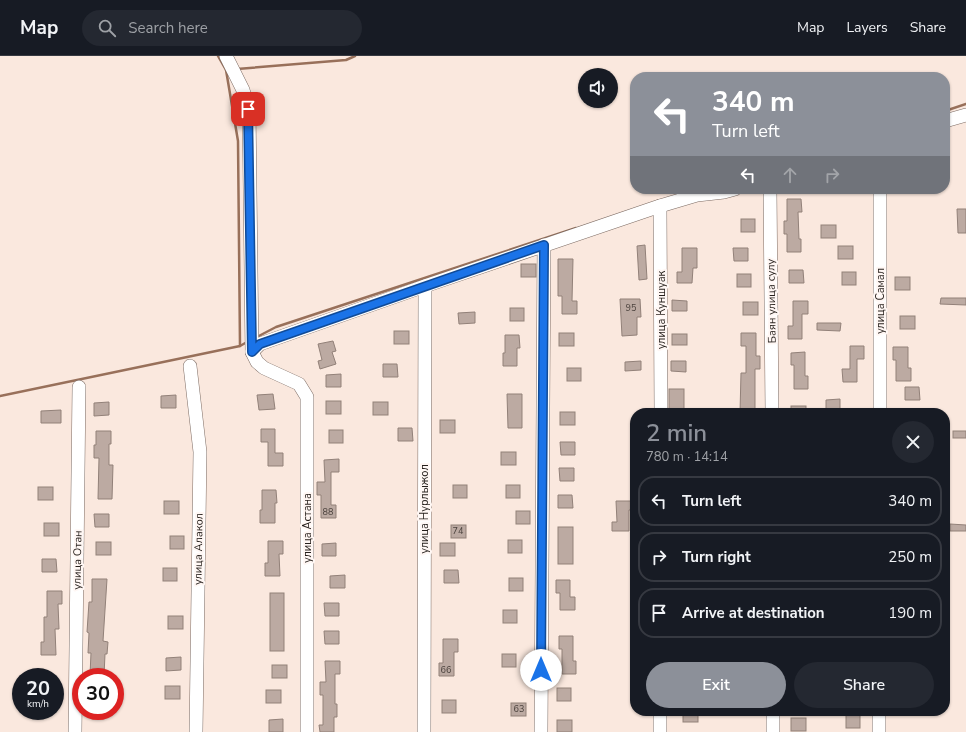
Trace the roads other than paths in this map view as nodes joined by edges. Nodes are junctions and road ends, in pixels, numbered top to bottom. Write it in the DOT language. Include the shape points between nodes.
graph roads {
  1 [pos="226,56"];
  2 [pos="966,116"];
  3 [pos="950,120"];
  4 [pos="706,194"];
  5 [pos="770,194"];
  6 [pos="880,194"];
  7 [pos="660,206"];
  8 [pos="544,245"];
  9 [pos="425,286"];
  10 [pos="252,352"];
  11 [pos="190,366"];
  12 [pos="79,387"];
  13 [pos="661,408"];
  14 [pos="772,408"];
  15 [pos="880,408"];
  16 [pos="660,716"];
  17 [pos="773,716"];
  18 [pos="880,716"];
  19 [pos="75,732"];
  20 [pos="196,732"];
  21 [pos="307,732"];
  22 [pos="424,732"];
  23 [pos="541,732"];
  24 [pos="660,732"];
  25 [pos="773,732"];
  26 [pos="879,732"];
  1 -- 10 [label="street" via="243,90 248,109"];
  2 -- 3 [label="street"];
  4 -- 7 [label="street"];
  5 -- 14 [label="street, Баян улица сулу"];
  6 -- 15 [label="street, улица Самал"];
  7 -- 8 [label="street"];
  7 -- 13 [label="street, улица Куншуак"];
  8 -- 9 [label="street"];
  8 -- 23 [label="street"];
  9 -- 10 [label="street" via="260,344"];
  9 -- 22 [label="street, улица Нурлыжол"];
  10 -- 21 [label="street, улица Астана" via="264,368 299,384 307,397"];
  11 -- 20 [label="street, улица Алакол" via="200,452"];
  12 -- 19 [label="street, улица Отан"];
  16 -- 24 [label="street"];
  17 -- 25 [label="street"];
  18 -- 26 [label="street"];
}
